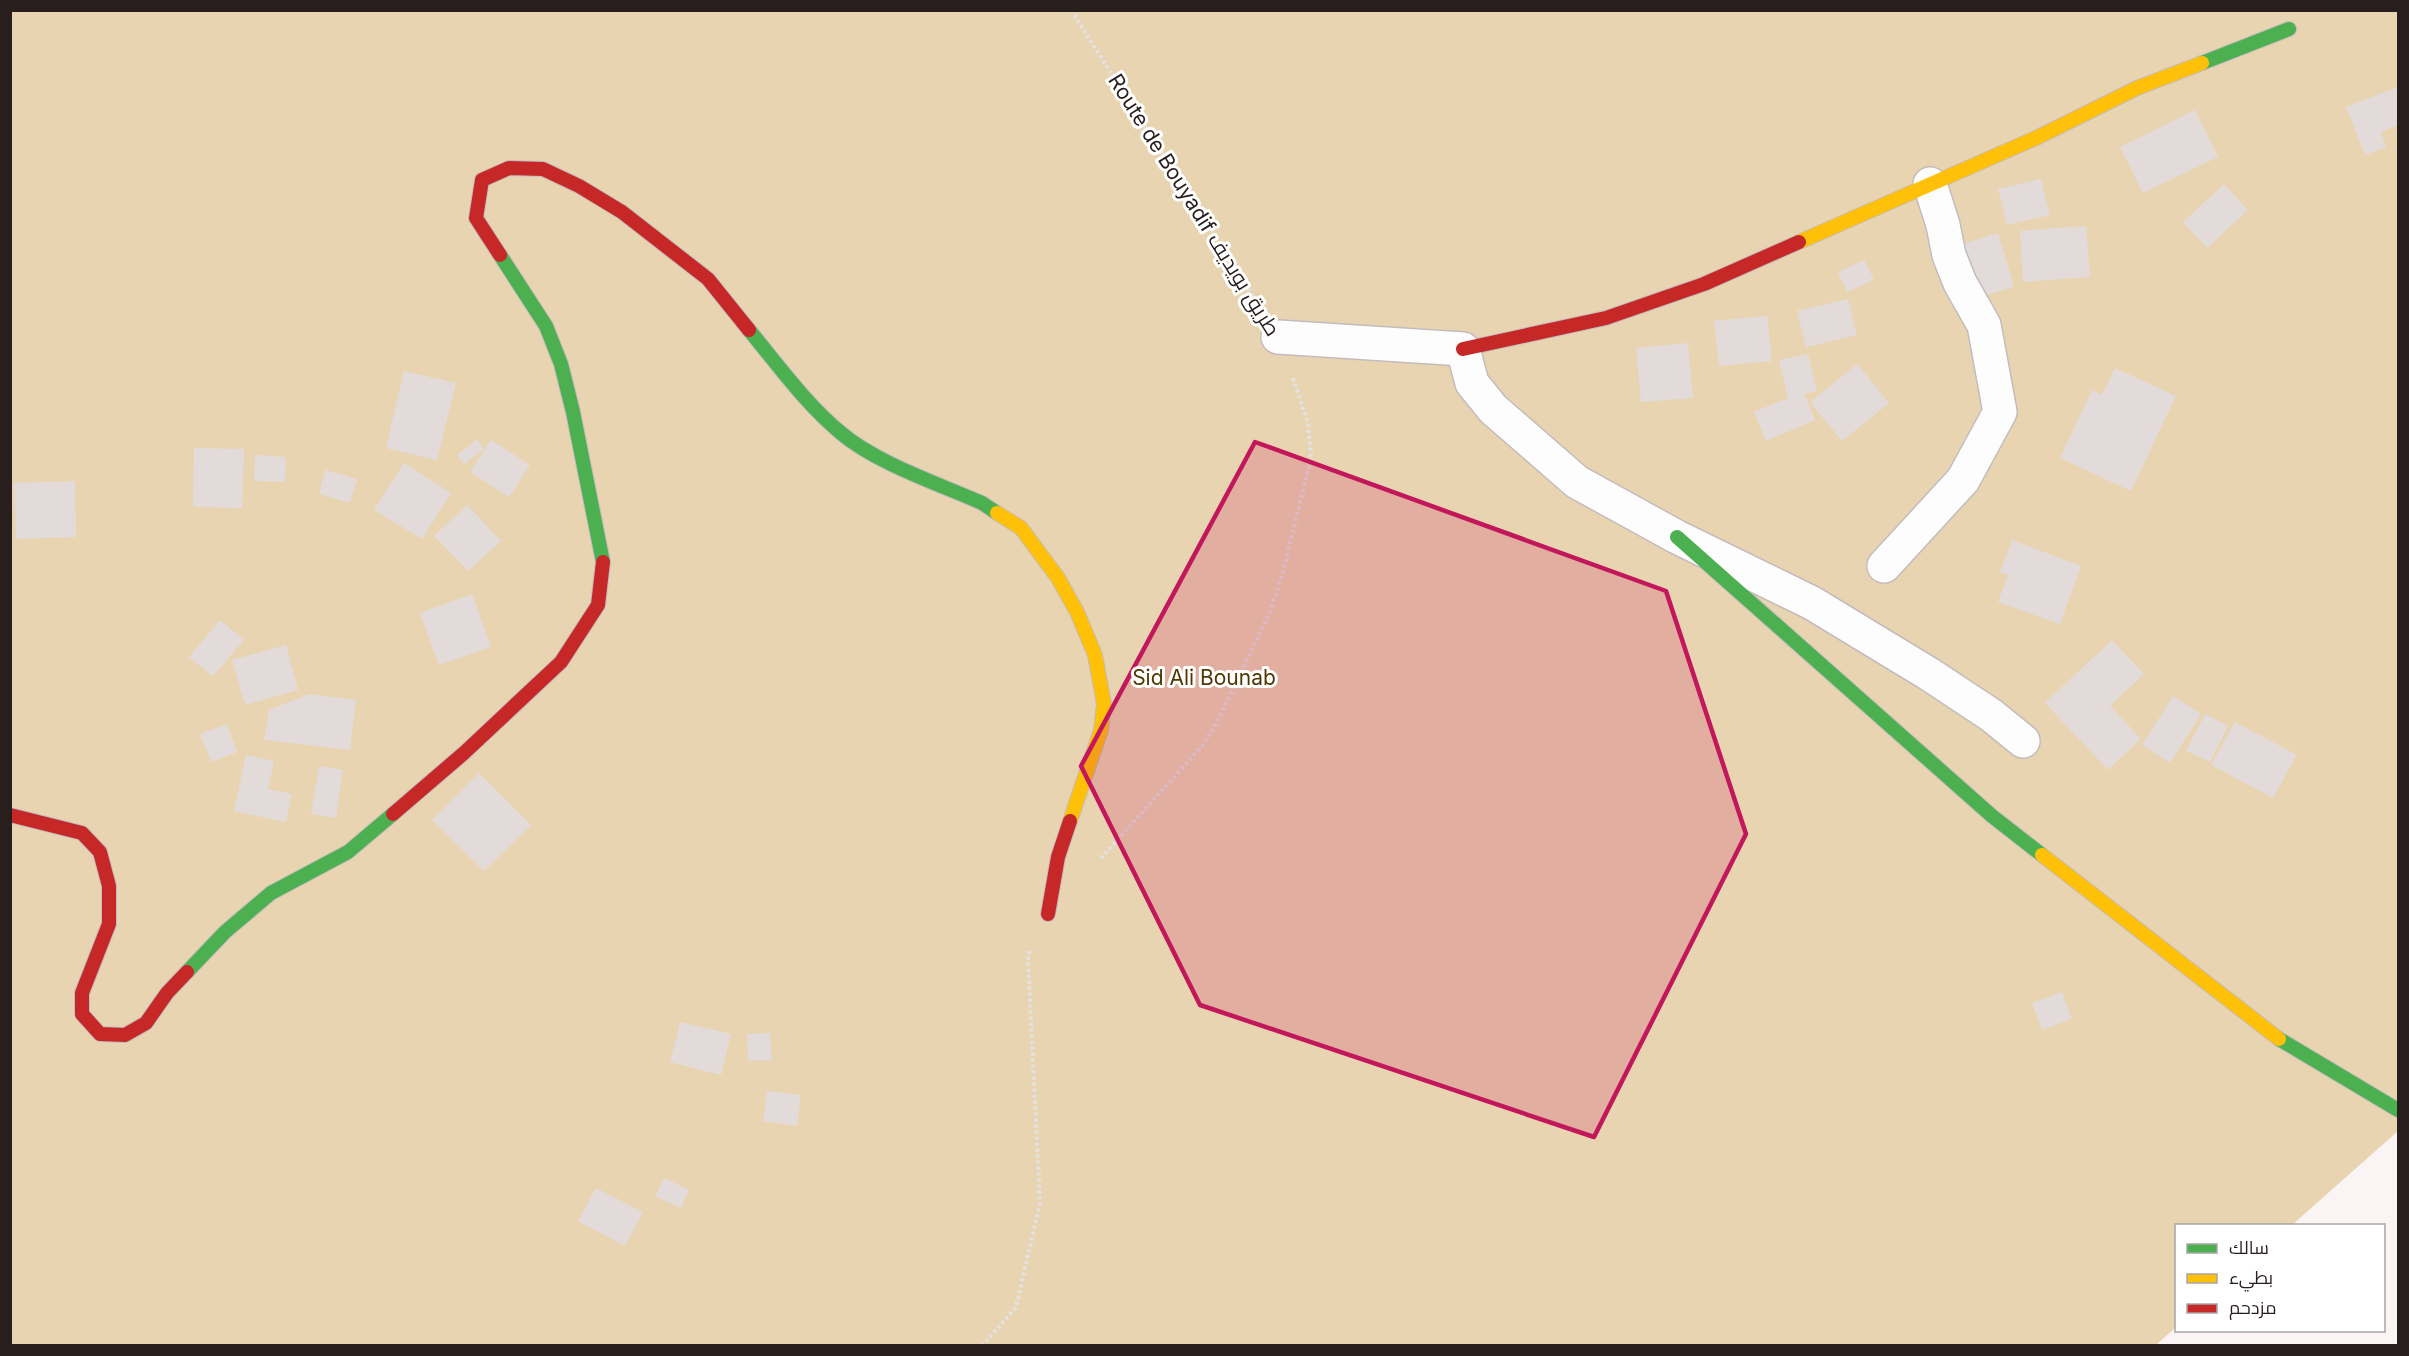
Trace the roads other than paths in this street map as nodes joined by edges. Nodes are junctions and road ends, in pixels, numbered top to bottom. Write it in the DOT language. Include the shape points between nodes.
graph roads {
  1 [pos="2289,29"];
  2 [pos="1930,184"];
  3 [pos="1278,337"];
  4 [pos="1463,349"];
  5 [pos="1677,537"];
  6 [pos="1884,566"];
  7 [pos="2023,741"];
  8 [pos="10,814"];
  9 [pos="1047,914"];
  10 [pos="2398,1110"];
  1 -- 2 [label="street" via="2137,88"];
  2 -- 4 [label="street" via="1683,291 1606,318"];
  2 -- 6 [label="street" via="1949,255 1984,325 2000,412 1963,480"];
  3 -- 4 [label="street"];
  4 -- 5 [label="street" via="1472,383 1493,409 1577,482"];
  5 -- 7 [label="street" via="1812,603 1929,674"];
  5 -- 10 [label="street" via="1992,816 2271,1034"];
  8 -- 9 [label="street" via="82,833 100,852 109,886 109,924 82,993 82,1014 100,1034 125,1035 146,1023 167,993 225,932 272,893 348,852 464,753 561,662 598,605 603,558 561,364 546,326 476,218 482,180 509,168 543,170 622,212 708,279 793,384 842,434 882,458 982,503 1021,528 1058,578 1095,655 1104,704 1101,730 1058,857"];
}
